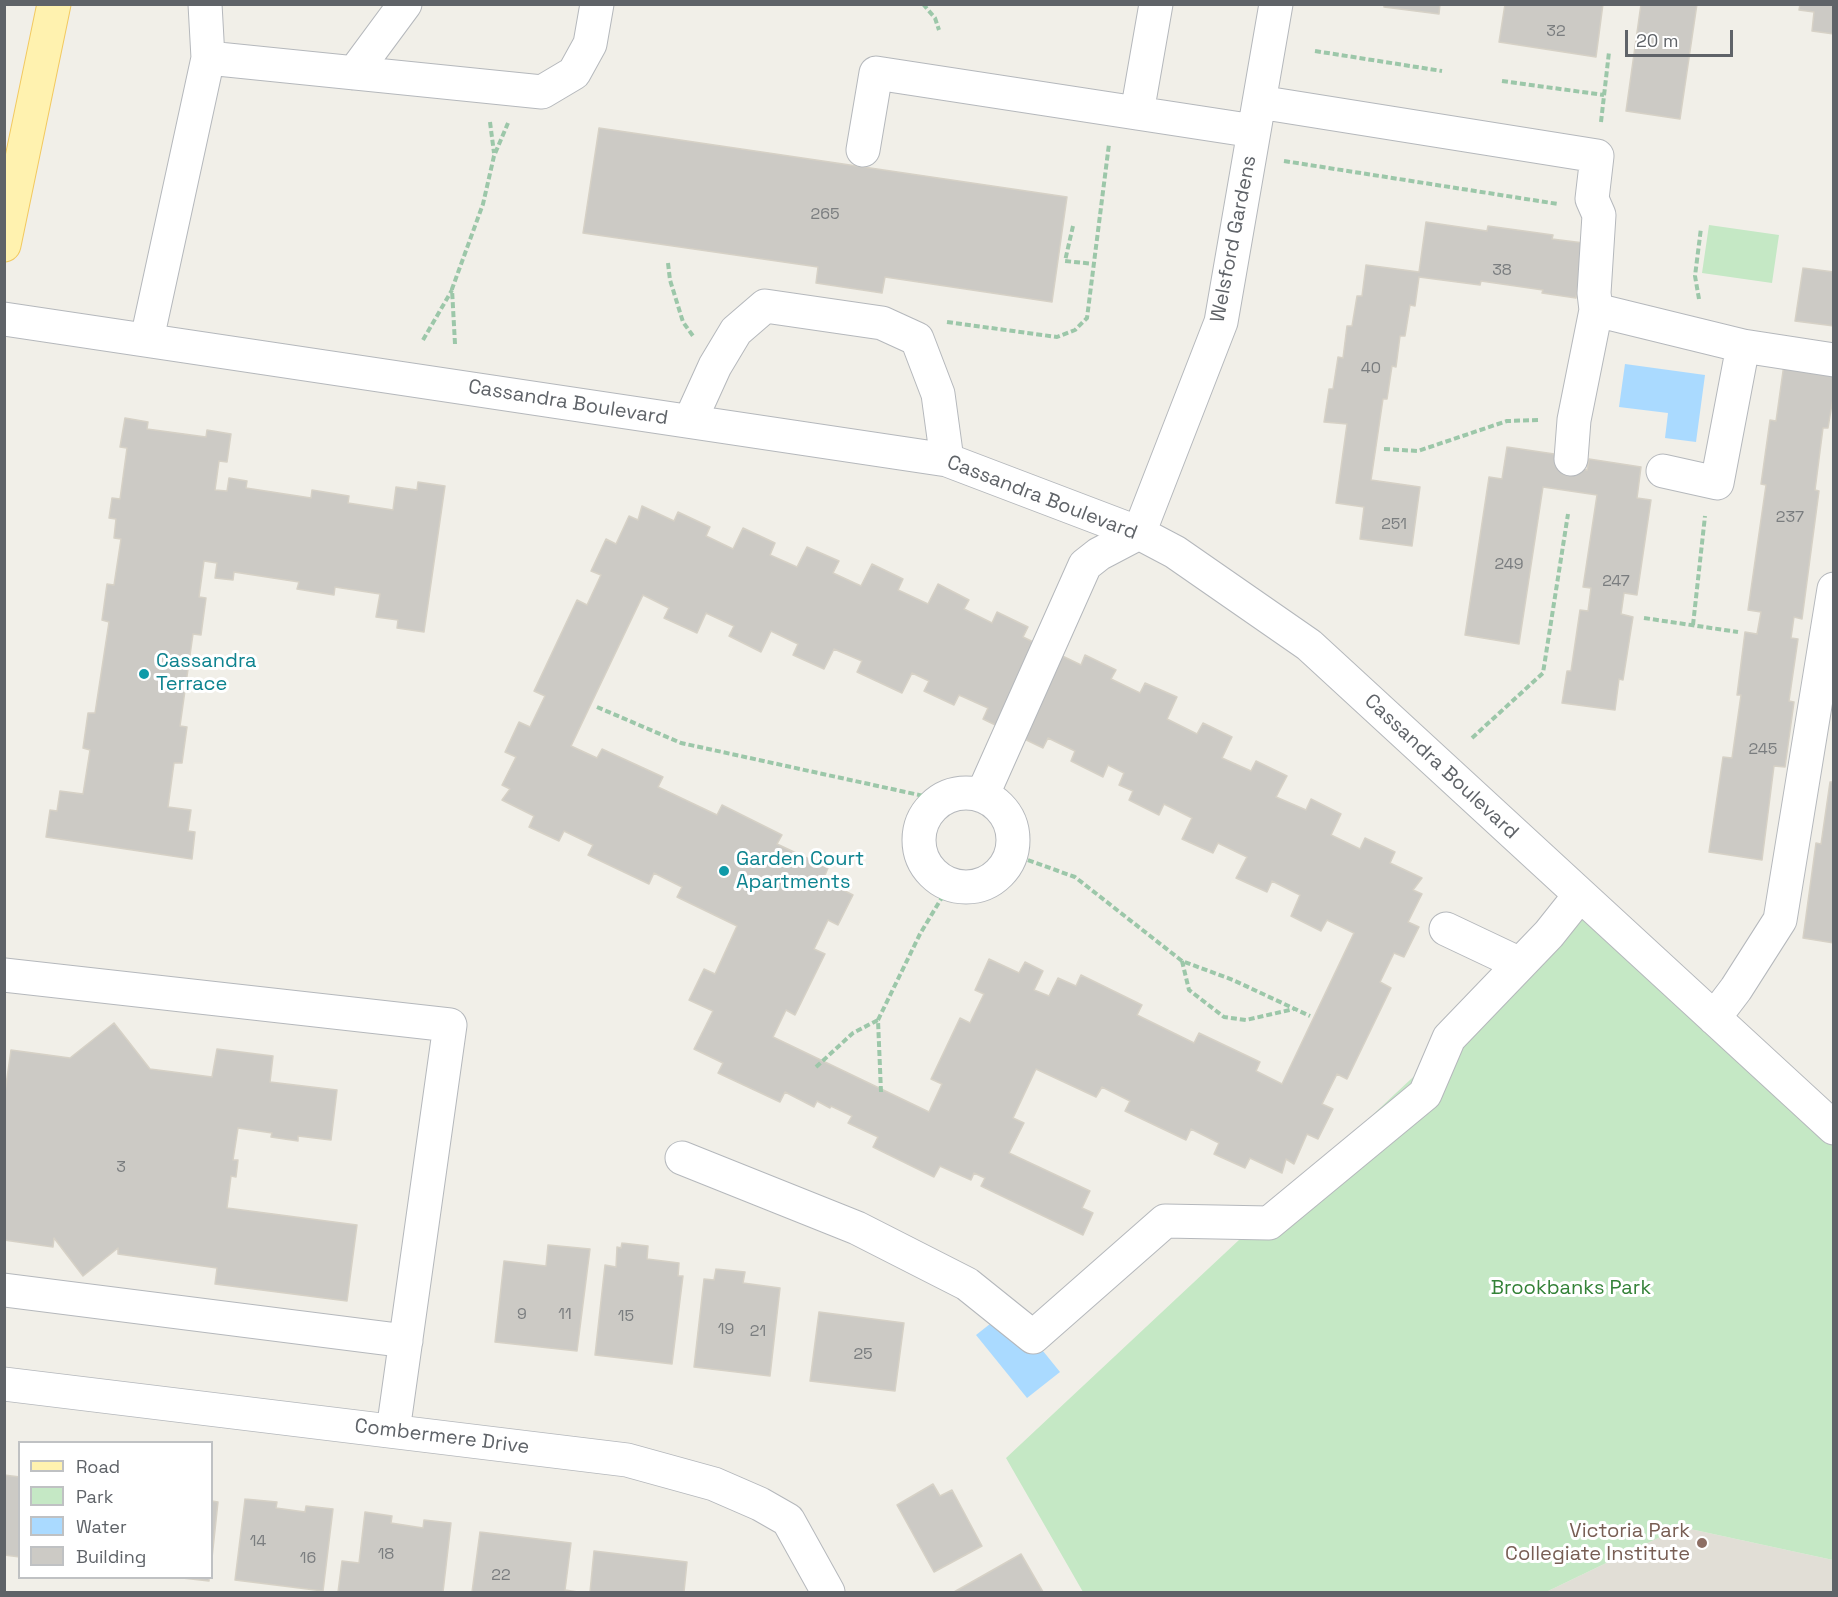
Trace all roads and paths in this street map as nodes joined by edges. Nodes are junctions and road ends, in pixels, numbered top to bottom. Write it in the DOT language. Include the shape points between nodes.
graph roads {
  1 [pos="54,4"];
  2 [pos="205,4"];
  3 [pos="405,4"];
  4 [pos="597,4"];
  5 [pos="923,4"];
  6 [pos="1156,4"];
  7 [pos="1276,4"];
  8 [pos="939,30"];
  9 [pos="1315,51"];
  10 [pos="1609,51"];
  11 [pos="208,58"];
  12 [pos="1442,71"];
  13 [pos="354,73"];
  14 [pos="1502,81"];
  15 [pos="521,90"];
  16 [pos="1604,95"];
  17 [pos="1125,112"];
  18 [pos="1254,129"];
  19 [pos="862,150"];
  20 [pos="1597,156"];
  21 [pos="1599,215"];
  22 [pos="1073,226"];
  23 [pos="1701,228"];
  24 [pos="4,245"];
  25 [pos="668,263"];
  26 [pos="1094,264"];
  27 [pos="452,289"];
  28 [pos="1596,310"];
  29 [pos="4,319"];
  30 [pos="943,322"];
  31 [pos="1705,337"];
  32 [pos="147,339"];
  33 [pos="423,340"];
  34 [pos="455,344"];
  35 [pos="1743,346"];
  36 [pos="1833,360"];
  37 [pos="715,366"];
  38 [pos="1574,420"];
  39 [pos="690,421"];
  40 [pos="1384,449"];
  41 [pos="1571,459"];
  42 [pos="947,460"];
  43 [pos="1663,471"];
  44 [pos="1703,479"];
  45 [pos="1568,514"];
  46 [pos="1138,533"];
  47 [pos="1833,589"];
  48 [pos="1644,618"];
  49 [pos="1693,625"];
  50 [pos="1738,632"];
  51 [pos="597,707"];
  52 [pos="1472,738"];
  53 [pos="942,800"];
  54 [pos="988,800"];
  55 [pos="1011,854"];
  56 [pos="950,884"];
  57 [pos="1580,895"];
  58 [pos="1446,928"];
  59 [pos="1182,961"];
  60 [pos="1520,964"];
  61 [pos="4,975"];
  62 [pos="1295,1009"];
  63 [pos="1310,1016"];
  64 [pos="1713,1018"];
  65 [pos="878,1020"];
  66 [pos="816,1067"];
  67 [pos="881,1092"];
  68 [pos="1833,1128"];
  69 [pos="682,1158"];
  70 [pos="4,1290"];
  71 [pos="405,1341"];
  72 [pos="4,1384"];
  73 [pos="393,1431"];
  74 [pos="828,1593"];
  1 -- 24 [label="main road"];
  2 -- 11 [label="street"];
  3 -- 13 [label="street"];
  4 -- 15 [label="street" via="590,45 574,73 542,92"];
  5 -- 8 [label="path"];
  6 -- 17 [label="street"];
  7 -- 18 [label="street, Welsford Gardens"];
  9 -- 12 [label="path"];
  10 -- 16 [label="path"];
  11 -- 13 [label="street"];
  11 -- 32 [label="street"];
  13 -- 15 [label="street"];
  14 -- 16 [label="path"];
  15 -- 27 [label="path" via="494,156 483,204"];
  16 -- 20 [label="path"];
  17 -- 18 [label="street"];
  17 -- 19 [label="street" via="876,73"];
  17 -- 26 [label="path"];
  18 -- 20 [label="street"];
  18 -- 21 [label="path"];
  18 -- 46 [label="street, Welsford Gardens" via="1221,322"];
  20 -- 21 [label="street" via="1592,199"];
  21 -- 28 [label="street"];
  22 -- 26 [label="path" via="1065,261"];
  23 -- 31 [label="path" via="1695,276"];
  25 -- 37 [label="path" via="683,322"];
  26 -- 30 [label="path" via="1087,318 1075,330 1057,337"];
  27 -- 33 [label="path"];
  27 -- 34 [label="path"];
  28 -- 31 [label="street"];
  28 -- 38 [label="street"];
  29 -- 32 [label="street, Cassandra Boulevard"];
  31 -- 35 [label="street"];
  32 -- 39 [label="street, Cassandra Boulevard"];
  35 -- 36 [label="street"];
  35 -- 44 [label="street" via="1718,483"];
  37 -- 39 [label="street"];
  37 -- 42 [label="street" via="736,331 765,306 882,323 917,339 938,394"];
  38 -- 40 [label="path" via="1507,421 1418,451"];
  38 -- 41 [label="street"];
  39 -- 42 [label="street, Cassandra Boulevard"];
  42 -- 46 [label="street, Cassandra Boulevard"];
  43 -- 44 [label="street"];
  44 -- 49 [label="path" via="1705,517"];
  45 -- 52 [label="path" via="1543,673"];
  46 -- 54 [label="street" via="1100,554 1102,572"];
  46 -- 57 [label="street, Cassandra Boulevard" via="1175,552 1309,645"];
  47 -- 64 [label="street" via="1780,920"];
  48 -- 49 [label="path"];
  49 -- 50 [label="path"];
  51 -- 53 [label="path" via="681,742"];
  53 -- 54 [label="street" via="969,793"];
  53 -- 56 [label="street" via="922,822 919,837 927,866"];
  54 -- 55 [label="street" via="1005,813 1011,826"];
  55 -- 56 [label="street" via="994,878 980,885"];
  55 -- 59 [label="path" via="1075,877"];
  56 -- 65 [label="path" via="920,934"];
  57 -- 60 [label="street"];
  57 -- 64 [label="street, Cassandra Boulevard"];
  58 -- 60 [label="street"];
  59 -- 62 [label="path"];
  59 -- 62 [label="path" via="1189,990 1224,1017 1245,1020"];
  60 -- 69 [label="street" via="1449,1038 1425,1094 1269,1223 1165,1221 1033,1337 967,1284 857,1228"];
  61 -- 71 [label="street" via="450,1025"];
  62 -- 63 [label="path"];
  64 -- 68 [label="street, Cassandra Boulevard"];
  65 -- 66 [label="path" via="853,1033"];
  65 -- 67 [label="path"];
  70 -- 71 [label="street"];
  71 -- 73 [label="street"];
  72 -- 73 [label="street, Combermere Drive"];
  73 -- 74 [label="street, Combermere Drive" via="627,1460 714,1484 788,1521"];
}
